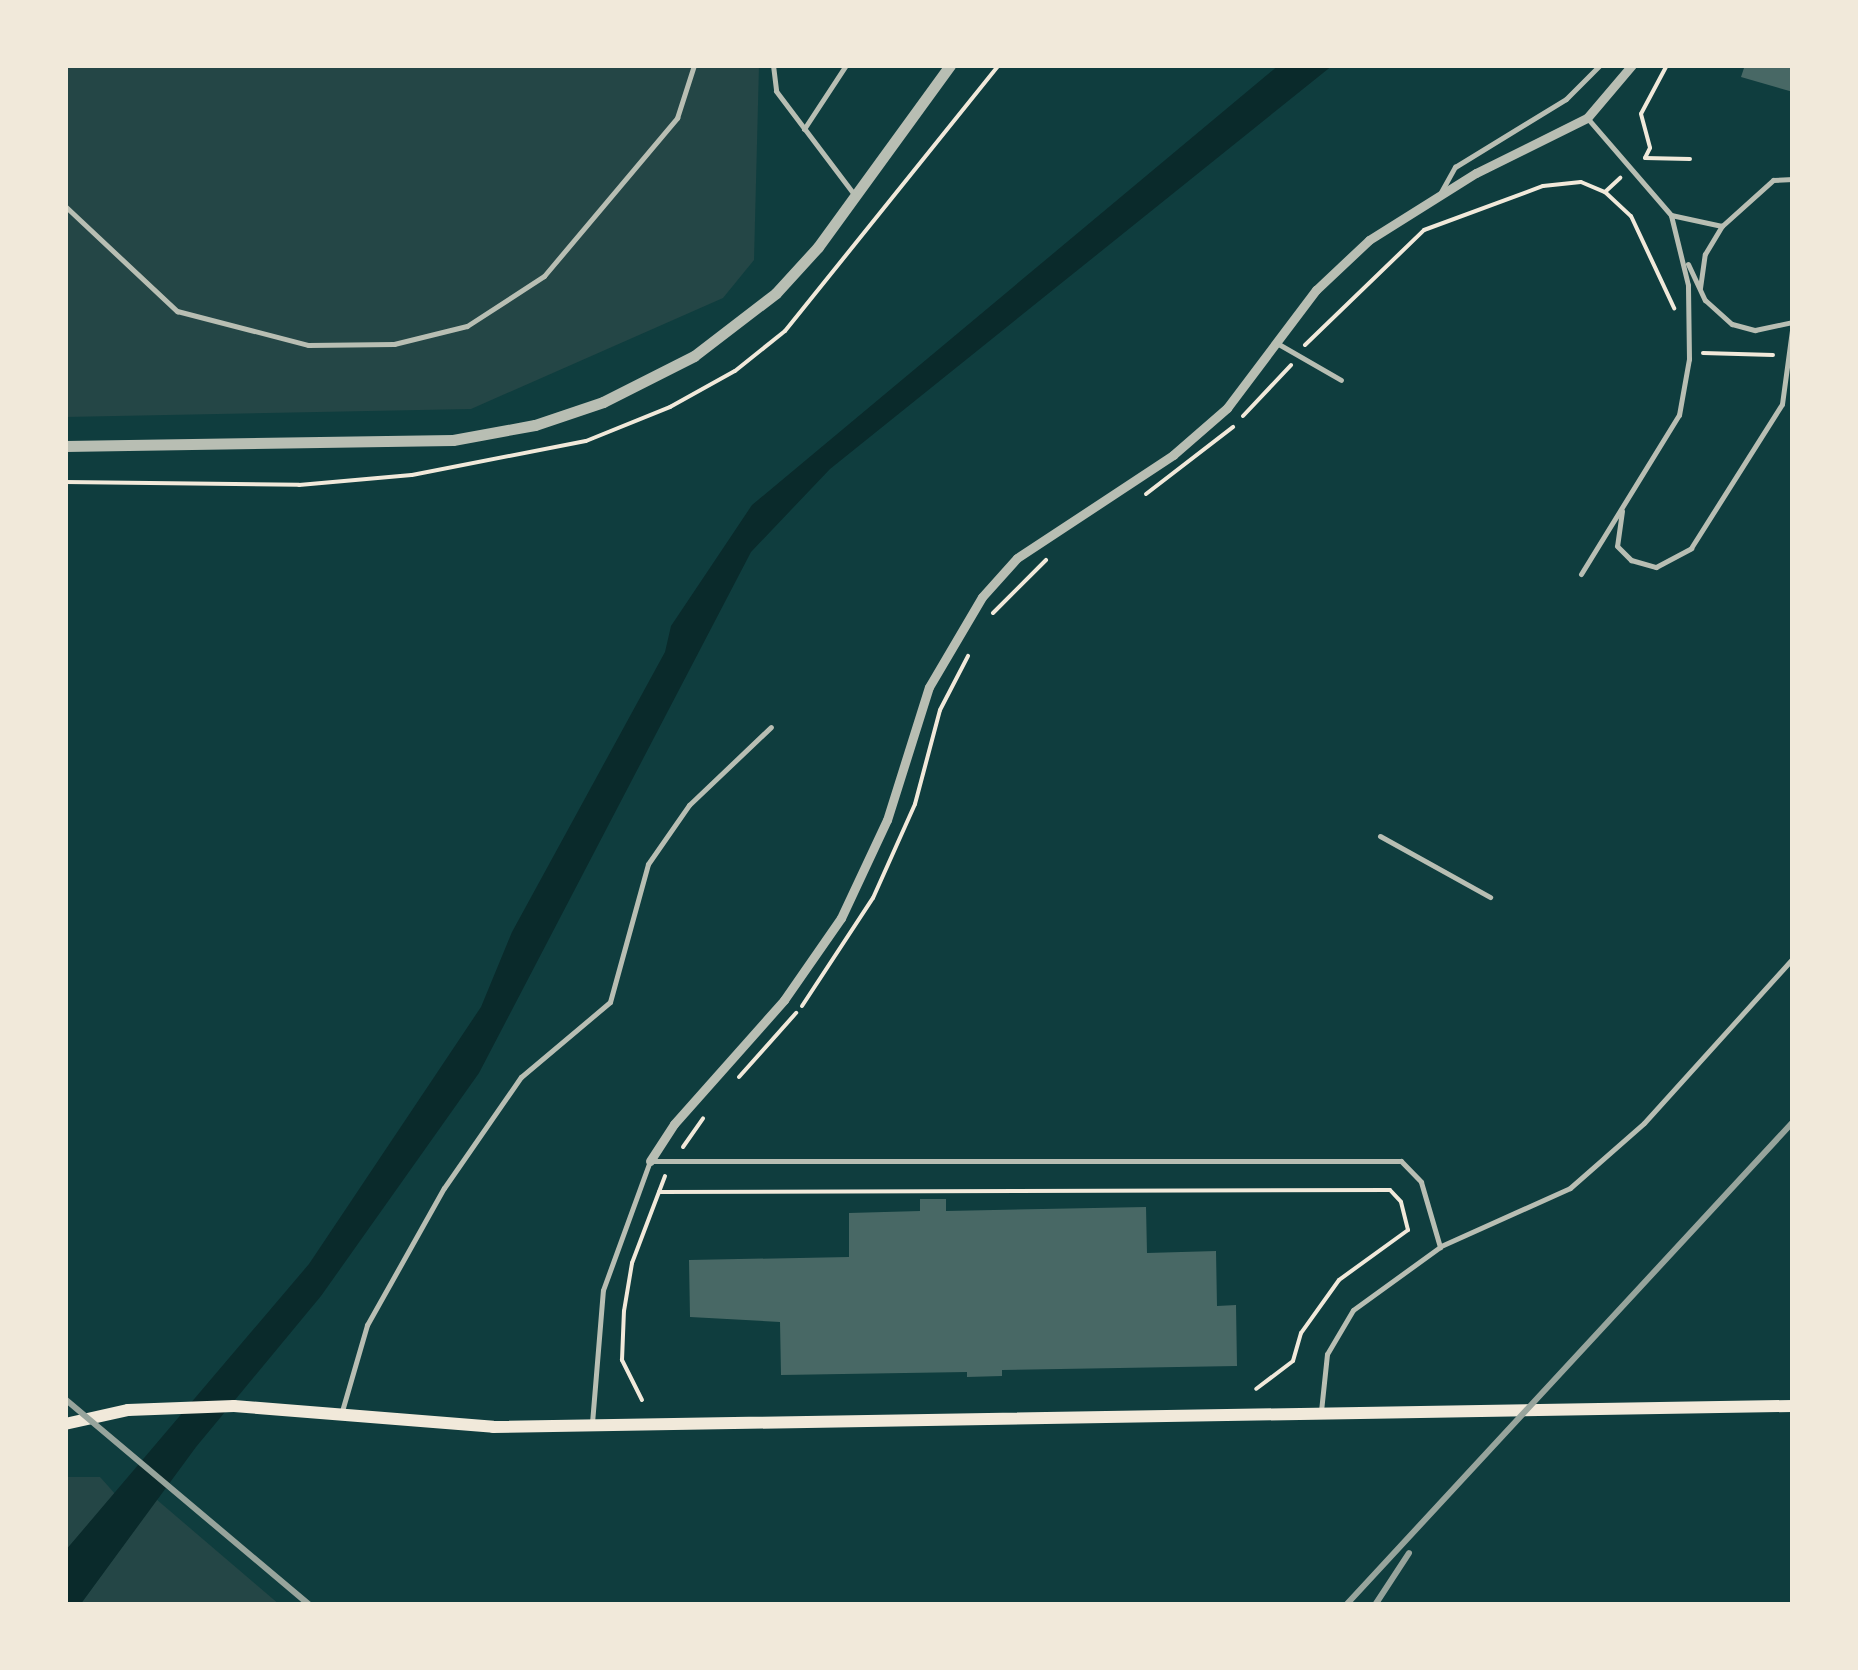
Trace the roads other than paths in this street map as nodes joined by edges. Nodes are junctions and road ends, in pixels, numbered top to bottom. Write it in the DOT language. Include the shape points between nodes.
graph roads {
  1 [pos="694,65"];
  2 [pos="773,65"];
  3 [pos="846,65"];
  4 [pos="950,65"];
  5 [pos="1600,65"];
  6 [pos="1632,65"];
  7 [pos="1587,118"];
  8 [pos="804,128"];
  9 [pos="1793,179"];
  10 [pos="856,196"];
  11 [pos="1437,198"];
  12 [pos="65,206"];
  13 [pos="1671,215"];
  14 [pos="1722,226"];
  15 [pos="1684,257"];
  16 [pos="1700,288"];
  17 [pos="1793,322"];
  18 [pos="1275,342"];
  19 [pos="1341,380"];
  20 [pos="65,446"];
  21 [pos="1624,504"];
  22 [pos="1582,574"];
  23 [pos="771,727"];
  24 [pos="1380,836"];
  25 [pos="1490,897"];
  26 [pos="1793,958"];
  27 [pos="650,1161"];
  28 [pos="1440,1246"];
  29 [pos="1793,1406"];
  30 [pos="342,1414"];
  31 [pos="1321,1414"];
  32 [pos="65,1424"];
  33 [pos="592,1426"];
  1 -- 12 [label="lane" via="677,118 544,276 467,326 394,344 308,345 177,310"];
  2 -- 8 [label="lane" via="776,90"];
  3 -- 8 [label="lane"];
  4 -- 10 [label="street"];
  5 -- 11 [label="lane" via="1566,98 1456,167"];
  6 -- 7 [label="street"];
  7 -- 11 [label="street"];
  7 -- 13 [label="lane"];
  8 -- 10 [label="lane"];
  9 -- 14 [label="lane" via="1773,180"];
  10 -- 20 [label="street" via="818,247 737,326 650,381 574,414 433,441"];
  11 -- 18 [label="street" via="1370,240 1316,290"];
  13 -- 14 [label="lane"];
  13 -- 15 [label="lane"];
  14 -- 16 [label="lane" via="1705,254"];
  15 -- 16 [label="lane"];
  15 -- 21 [label="lane" via="1687,387 1679,415"];
  16 -- 17 [label="lane" via="1720,315 1744,329"];
  17 -- 21 [label="lane" via="1782,404 1691,548 1656,566 1622,555 1616,536"];
  18 -- 19 [label="lane"];
  18 -- 27 [label="street" via="1227,408 1173,455 1017,558 982,596 928,686 888,820 841,918 784,1000 674,1124"];
  21 -- 22 [label="lane"];
  23 -- 30 [label="lane" via="689,805 648,864 610,1002 521,1077 444,1188 366,1325"];
  24 -- 25 [label="lane"];
  26 -- 28 [label="lane" via="1644,1123 1570,1188"];
  27 -- 28 [label="lane" via="1401,1161 1421,1182"];
  27 -- 33 [label="lane" via="603,1290"];
  28 -- 31 [label="lane" via="1353,1310 1326,1354"];
  29 -- 31 [label="main road"];
  30 -- 32 [label="main road" via="155,1408"];
  30 -- 33 [label="main road" via="493,1428"];
  31 -- 33 [label="main road"];
}
